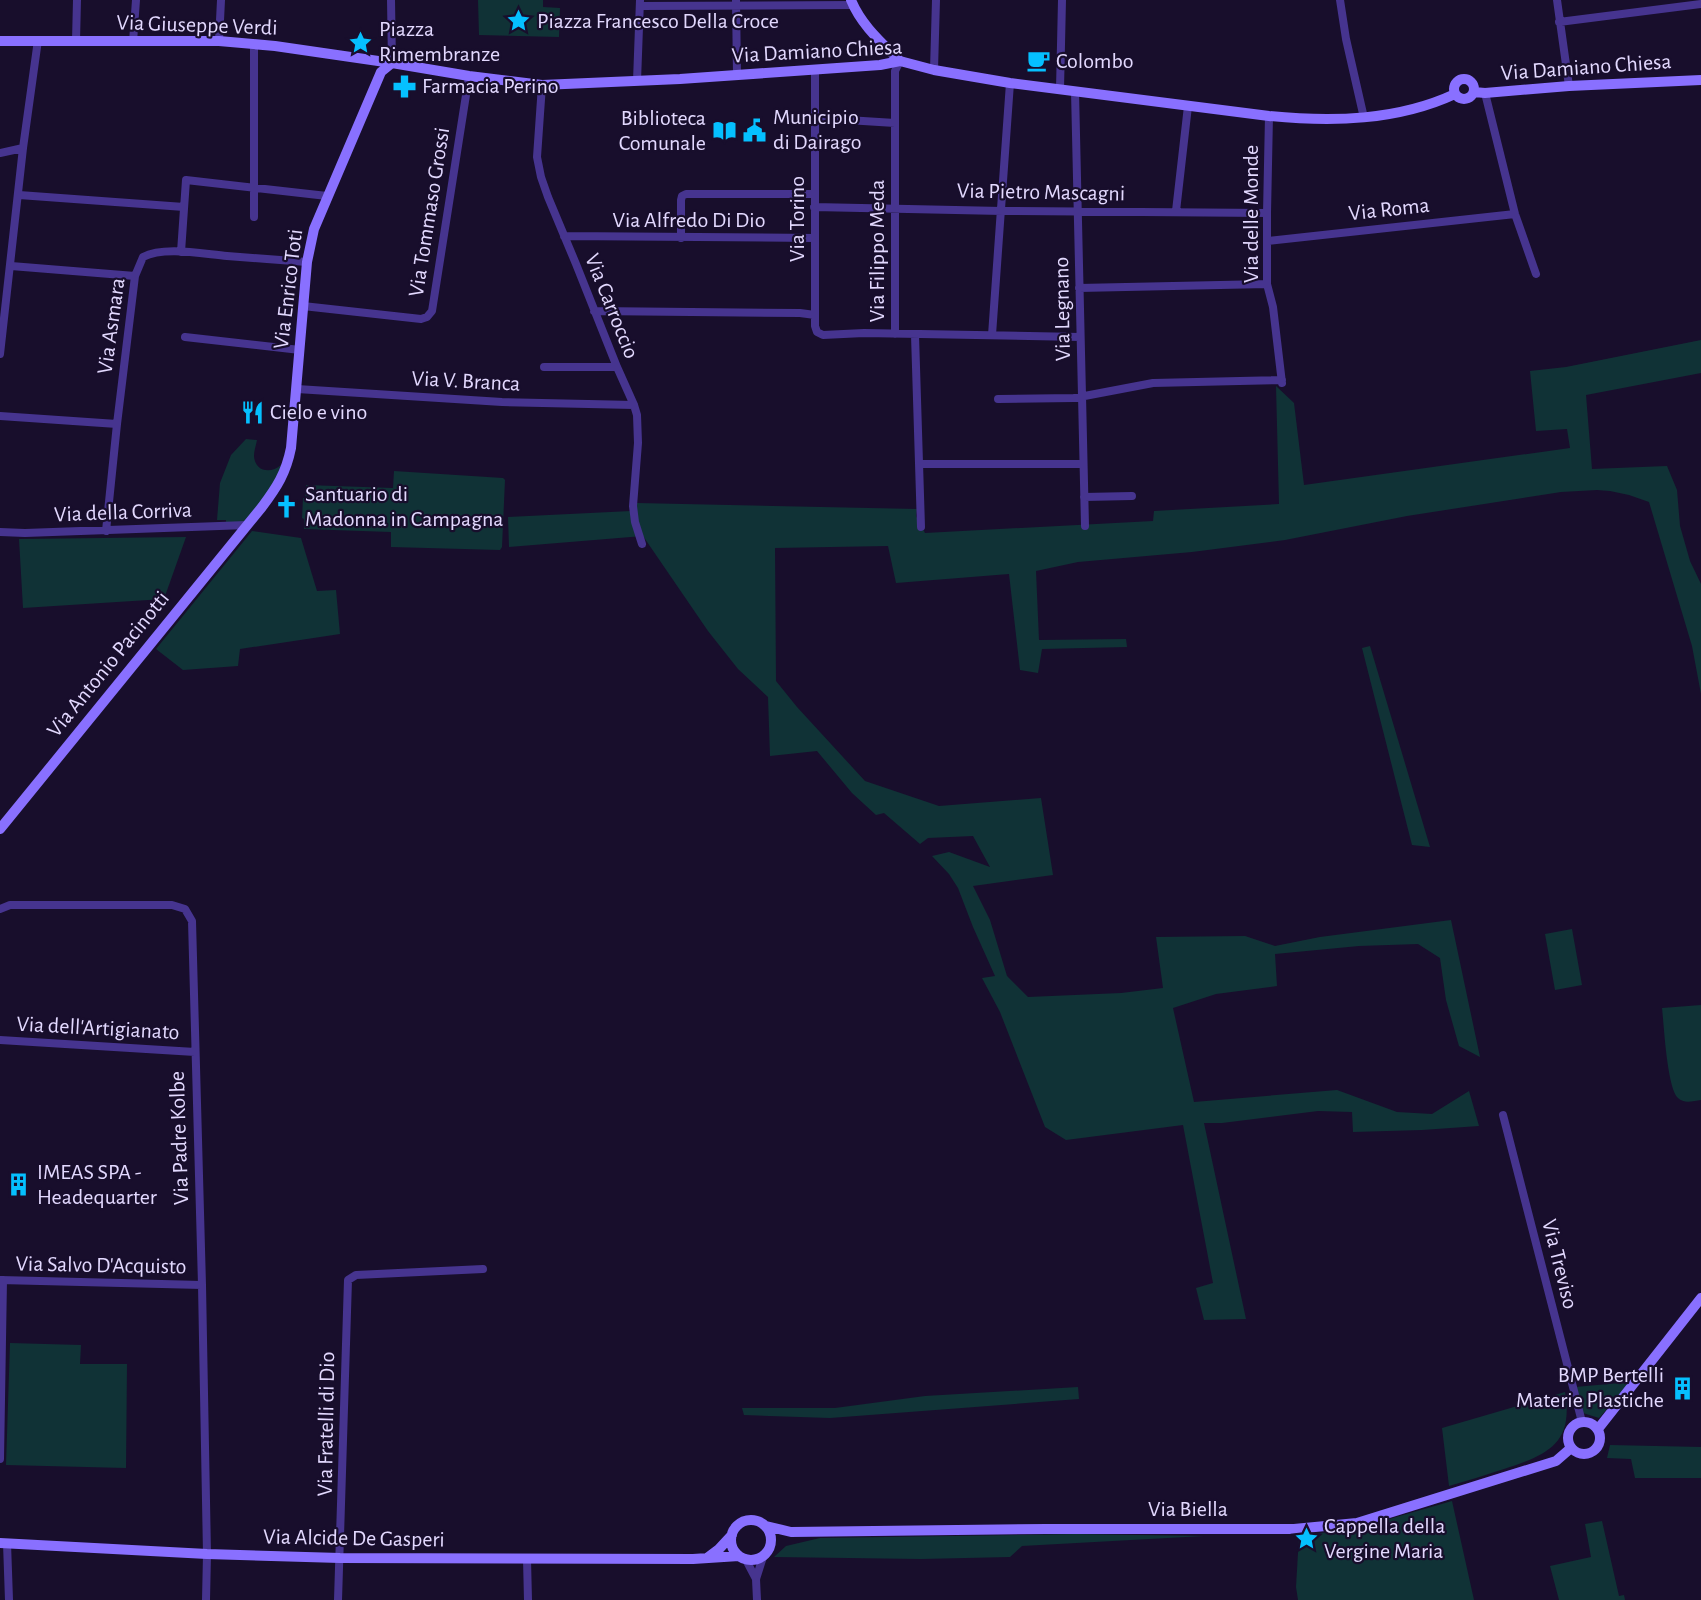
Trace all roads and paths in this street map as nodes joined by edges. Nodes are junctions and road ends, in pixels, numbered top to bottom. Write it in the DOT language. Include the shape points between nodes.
graph roads {
  1 [pos="77,0"];
  2 [pos="136,0"];
  3 [pos="221,0"];
  4 [pos="391,0"];
  5 [pos="936,0"];
  6 [pos="1062,0"];
  7 [pos="1340,0"];
  8 [pos="1557,0"];
  9 [pos="640,3"];
  10 [pos="736,3"];
  11 [pos="852,3"];
  12 [pos="1701,4"];
  13 [pos="1559,22"];
  14 [pos="38,40"];
  15 [pos="0,41"];
  16 [pos="76,41"];
  17 [pos="219,41"];
  18 [pos="134,42"];
  19 [pos="254,44"];
  20 [pos="900,61"];
  21 [pos="392,63"];
  22 [pos="815,69"];
  23 [pos="934,70"];
  24 [pos="737,75"];
  25 [pos="469,76"];
  26 [pos="1701,80"];
  27 [pos="637,81"];
  28 [pos="1010,83"];
  29 [pos="542,85"];
  30 [pos="1569,86"];
  31 [pos="1060,89"];
  32 [pos="1075,91"];
  33 [pos="1479,93"];
  34 [pos="1455,94"];
  35 [pos="1188,106"];
  36 [pos="1269,116"];
  37 [pos="815,118"];
  38 [pos="1364,118"];
  39 [pos="895,123"];
  40 [pos="23,148"];
  41 [pos="0,153"];
  42 [pos="254,187"];
  43 [pos="815,194"];
  44 [pos="19,195"];
  45 [pos="327,196"];
  46 [pos="184,207"];
  47 [pos="814,207"];
  48 [pos="895,208"];
  49 [pos="1002,211"];
  50 [pos="1077,211"];
  51 [pos="1176,211"];
  52 [pos="1267,213"];
  53 [pos="1515,214"];
  54 [pos="254,217"];
  55 [pos="564,236"];
  56 [pos="681,238"];
  57 [pos="815,238"];
  58 [pos="1267,241"];
  59 [pos="181,252"];
  60 [pos="307,262"];
  61 [pos="11,266"];
  62 [pos="1536,274"];
  63 [pos="135,276"];
  64 [pos="1267,284"];
  65 [pos="1079,288"];
  66 [pos="303,306"];
  67 [pos="594,312"];
  68 [pos="815,315"];
  69 [pos="895,334"];
  70 [pos="915,335"];
  71 [pos="992,335"];
  72 [pos="185,337"];
  73 [pos="1080,337"];
  74 [pos="300,350"];
  75 [pos="0,354"];
  76 [pos="544,367"];
  77 [pos="617,367"];
  78 [pos="297,389"];
  79 [pos="1082,396"];
  80 [pos="998,399"];
  81 [pos="634,405"];
  82 [pos="0,416"];
  83 [pos="117,424"];
  84 [pos="919,464"];
  85 [pos="1083,464"];
  86 [pos="1132,496"];
  87 [pos="1084,497"];
  88 [pos="248,525"];
  89 [pos="1085,526"];
  90 [pos="921,527"];
  91 [pos="106,531"];
  92 [pos="0,532"];
  93 [pos="642,544"];
  94 [pos="0,829"];
  95 [pos="0,909"];
  96 [pos="0,1040"];
  97 [pos="195,1052"];
  98 [pos="1503,1115"];
  99 [pos="483,1269"];
  100 [pos="2,1280"];
  101 [pos="202,1285"];
  102 [pos="1701,1298"];
  103 [pos="0,1402"];
  104 [pos="1582,1422"];
  105 [pos="1598,1429"];
  106 [pos="1570,1448"];
  107 [pos="0,1459"];
  108 [pos="766,1526"];
  109 [pos="791,1532"];
  110 [pos="732,1535"];
  111 [pos="4,1543"];
  112 [pos="771,1544"];
  113 [pos="207,1554"];
  114 [pos="763,1557"];
  115 [pos="340,1558"];
  116 [pos="707,1558"];
  117 [pos="743,1558"];
  118 [pos="527,1559"];
  119 [pos="756,1579"];
  120 [pos="9,1600"];
  121 [pos="206,1600"];
  122 [pos="338,1600"];
  123 [pos="528,1600"];
  124 [pos="757,1600"];
  1 -- 16 [label="street"];
  2 -- 18 [label="street"];
  3 -- 17 [label="street"];
  4 -- 21 [label="street"];
  5 -- 23 [label="street"];
  6 -- 31 [label="street"];
  7 -- 38 [label="street"];
  8 -- 13 [label="street"];
  9 -- 10 [label="street"];
  9 -- 27 [label="street"];
  10 -- 11 [label="street"];
  10 -- 24 [label="street"];
  11 -- 20 [label="street" via="872,33"];
  12 -- 13 [label="street"];
  13 -- 30 [label="street"];
  14 -- 15 [label="street, Via Giuseppe Verdi"];
  14 -- 16 [label="street, Via Giuseppe Verdi"];
  14 -- 40 [label="street"];
  16 -- 18 [label="street, Via Giuseppe Verdi"];
  17 -- 18 [label="street, Via Giuseppe Verdi"];
  17 -- 19 [label="street, Via Giuseppe Verdi"];
  19 -- 21 [label="street, Via Giuseppe Verdi"];
  19 -- 42 [label="street"];
  20 -- 22 [label="street, Via Damiano Chiesa"];
  20 -- 23 [label="street, Via Damiano Chiesa"];
  20 -- 39 [label="street, Via Filippo Meda" via="895,71"];
  21 -- 25 [label="street, Via Damiano Chiesa"];
  21 -- 45 [label="street, Via Enrico Toti" via="381,72"];
  22 -- 24 [label="street, Via Damiano Chiesa"];
  22 -- 37 [label="street, Via Torino"];
  23 -- 28 [label="street, Via Damiano Chiesa"];
  24 -- 27 [label="street, Via Damiano Chiesa"];
  25 -- 29 [label="street, Via Damiano Chiesa"];
  25 -- 66 [label="street, Via Tommaso Grossi" via="432,311 421,319"];
  26 -- 30 [label="street, Via Damiano Chiesa"];
  27 -- 29 [label="street, Via Damiano Chiesa"];
  28 -- 31 [label="street, Via Damiano Chiesa"];
  28 -- 49 [label="street"];
  29 -- 55 [label="street, Via Carroccio" via="537,157 544,187"];
  30 -- 33 [label="street, Via Damiano Chiesa"];
  31 -- 32 [label="street, Via Damiano Chiesa"];
  32 -- 35 [label="street, Via Damiano Chiesa"];
  32 -- 50 [label="street, Via Legnano"];
  33 -- 34 [label="street, Via Damiano Chiesa" via="1467,99"];
  33 -- 34 [label="street" via="1468,80 1462,80 1455,85"];
  33 -- 53 [label="street"];
  34 -- 38 [label="street, Via Damiano Chiesa" via="1406,111"];
  35 -- 36 [label="street, Via Damiano Chiesa"];
  35 -- 51 [label="street"];
  36 -- 38 [label="street, Via Damiano Chiesa" via="1309,120"];
  36 -- 52 [label="street, Via delle Monde"];
  37 -- 39 [label="street"];
  37 -- 43 [label="street, Via Torino"];
  39 -- 48 [label="street, Via Filippo Meda"];
  40 -- 41 [label="street"];
  40 -- 44 [label="street"];
  42 -- 45 [label="street"];
  42 -- 46 [label="street" via="186,180"];
  42 -- 54 [label="street"];
  43 -- 47 [label="street, Via Torino"];
  43 -- 56 [label="street" via="686,194 681,200"];
  44 -- 46 [label="street"];
  44 -- 61 [label="street"];
  45 -- 60 [label="street, Via Enrico Toti"];
  46 -- 59 [label="street"];
  47 -- 48 [label="street, Via Pietro Mascagni"];
  47 -- 57 [label="street, Via Torino"];
  48 -- 49 [label="street, Via Pietro Mascagni"];
  48 -- 69 [label="street, Via Filippo Meda"];
  49 -- 50 [label="street, Via Pietro Mascagni"];
  49 -- 71 [label="street"];
  50 -- 51 [label="street, Via Pietro Mascagni"];
  50 -- 65 [label="street, Via Legnano"];
  51 -- 52 [label="street, Via Pietro Mascagni"];
  52 -- 58 [label="street, Via delle Monde"];
  53 -- 58 [label="street, Via Roma"];
  53 -- 62 [label="street"];
  55 -- 56 [label="street, Via Alfredo Di Dio"];
  55 -- 67 [label="street, Via Carroccio"];
  56 -- 57 [label="street, Via Alfredo Di Dio"];
  57 -- 68 [label="street, Via Torino"];
  58 -- 64 [label="street, Via delle Monde"];
  59 -- 60 [label="street, Via Asmara"];
  59 -- 63 [label="street, Via Asmara" via="143,257"];
  60 -- 66 [label="street, Via Enrico Toti"];
  61 -- 63 [label="street"];
  61 -- 75 [label="street"];
  63 -- 83 [label="street, Via Asmara"];
  64 -- 65 [label="street"];
  64 -- 79 [label="street, Via delle Monde" via="1282,382 1153,383"];
  65 -- 73 [label="street, Via Legnano"];
  66 -- 74 [label="street, Via Enrico Toti"];
  67 -- 68 [label="street"];
  67 -- 77 [label="street, Via Carroccio"];
  68 -- 69 [label="street, Via Torino" via="817,332 823,335"];
  69 -- 70 [label="street"];
  70 -- 71 [label="street"];
  70 -- 84 [label="street"];
  71 -- 73 [label="street"];
  72 -- 74 [label="street"];
  73 -- 79 [label="street, Via Legnano"];
  74 -- 78 [label="street, Via Enrico Toti"];
  76 -- 77 [label="street"];
  77 -- 81 [label="street, Via Carroccio"];
  78 -- 81 [label="street, Via V. Branca" via="502,402"];
  78 -- 88 [label="street, Via Enrico Toti" via="287,466 281,482"];
  79 -- 80 [label="street"];
  79 -- 85 [label="street, Via Legnano"];
  81 -- 93 [label="street, Via Carroccio" via="638,443 633,506"];
  82 -- 83 [label="street"];
  83 -- 91 [label="street, Via Asmara"];
  84 -- 85 [label="street"];
  84 -- 90 [label="street"];
  85 -- 87 [label="street, Via Legnano"];
  86 -- 87 [label="street"];
  87 -- 89 [label="street, Via Legnano"];
  88 -- 91 [label="street, Via della Corriva"];
  88 -- 94 [label="street, Via Antonio Pacinotti"];
  91 -- 92 [label="street, Via della Corriva"];
  95 -- 97 [label="street, Via Padre Kolbe" via="10,905 171,905 185,909 192,921"];
  96 -- 97 [label="street, Via dell'Artigianato"];
  97 -- 101 [label="street, Via Padre Kolbe"];
  98 -- 104 [label="street, Via Treviso"];
  99 -- 115 [label="street, Via Fratelli di Dio" via="356,1275 348,1280"];
  100 -- 101 [label="street, Via Salvo D'Acquisto"];
  100 -- 103 [label="street"];
  101 -- 113 [label="street, Via Padre Kolbe"];
  102 -- 105 [label="street"];
  103 -- 107 [label="street"];
  104 -- 105 [label="street"];
  104 -- 106 [label="street" via="1569,1432"];
  105 -- 106 [label="street" via="1600,1442 1595,1451 1579,1454"];
  106 -- 109 [label="street, Via Biella" via="1556,1461 1357,1523 1294,1529"];
  108 -- 109 [label="street, Via Biella"];
  108 -- 110 [label="street" via="744,1521"];
  108 -- 112 [label="street"];
  109 -- 112 [label="street"];
  110 -- 116 [label="street"];
  110 -- 117 [label="street" via="732,1547"];
  111 -- 113 [label="street, Via Alcide De Gasperi"];
  111 -- 120 [label="street"];
  112 -- 114 [label="street"];
  113 -- 115 [label="street, Via Alcide De Gasperi"];
  113 -- 121 [label="street, Via Padre Kolbe"];
  114 -- 117 [label="street"];
  114 -- 119 [label="street"];
  115 -- 118 [label="street, Via Alcide De Gasperi"];
  115 -- 122 [label="street, Via Fratelli di Dio"];
  116 -- 117 [label="street, Via Alcide De Gasperi"];
  116 -- 118 [label="street, Via Alcide De Gasperi"];
  117 -- 119 [label="street"];
  118 -- 123 [label="street"];
  119 -- 124 [label="street"];
}
